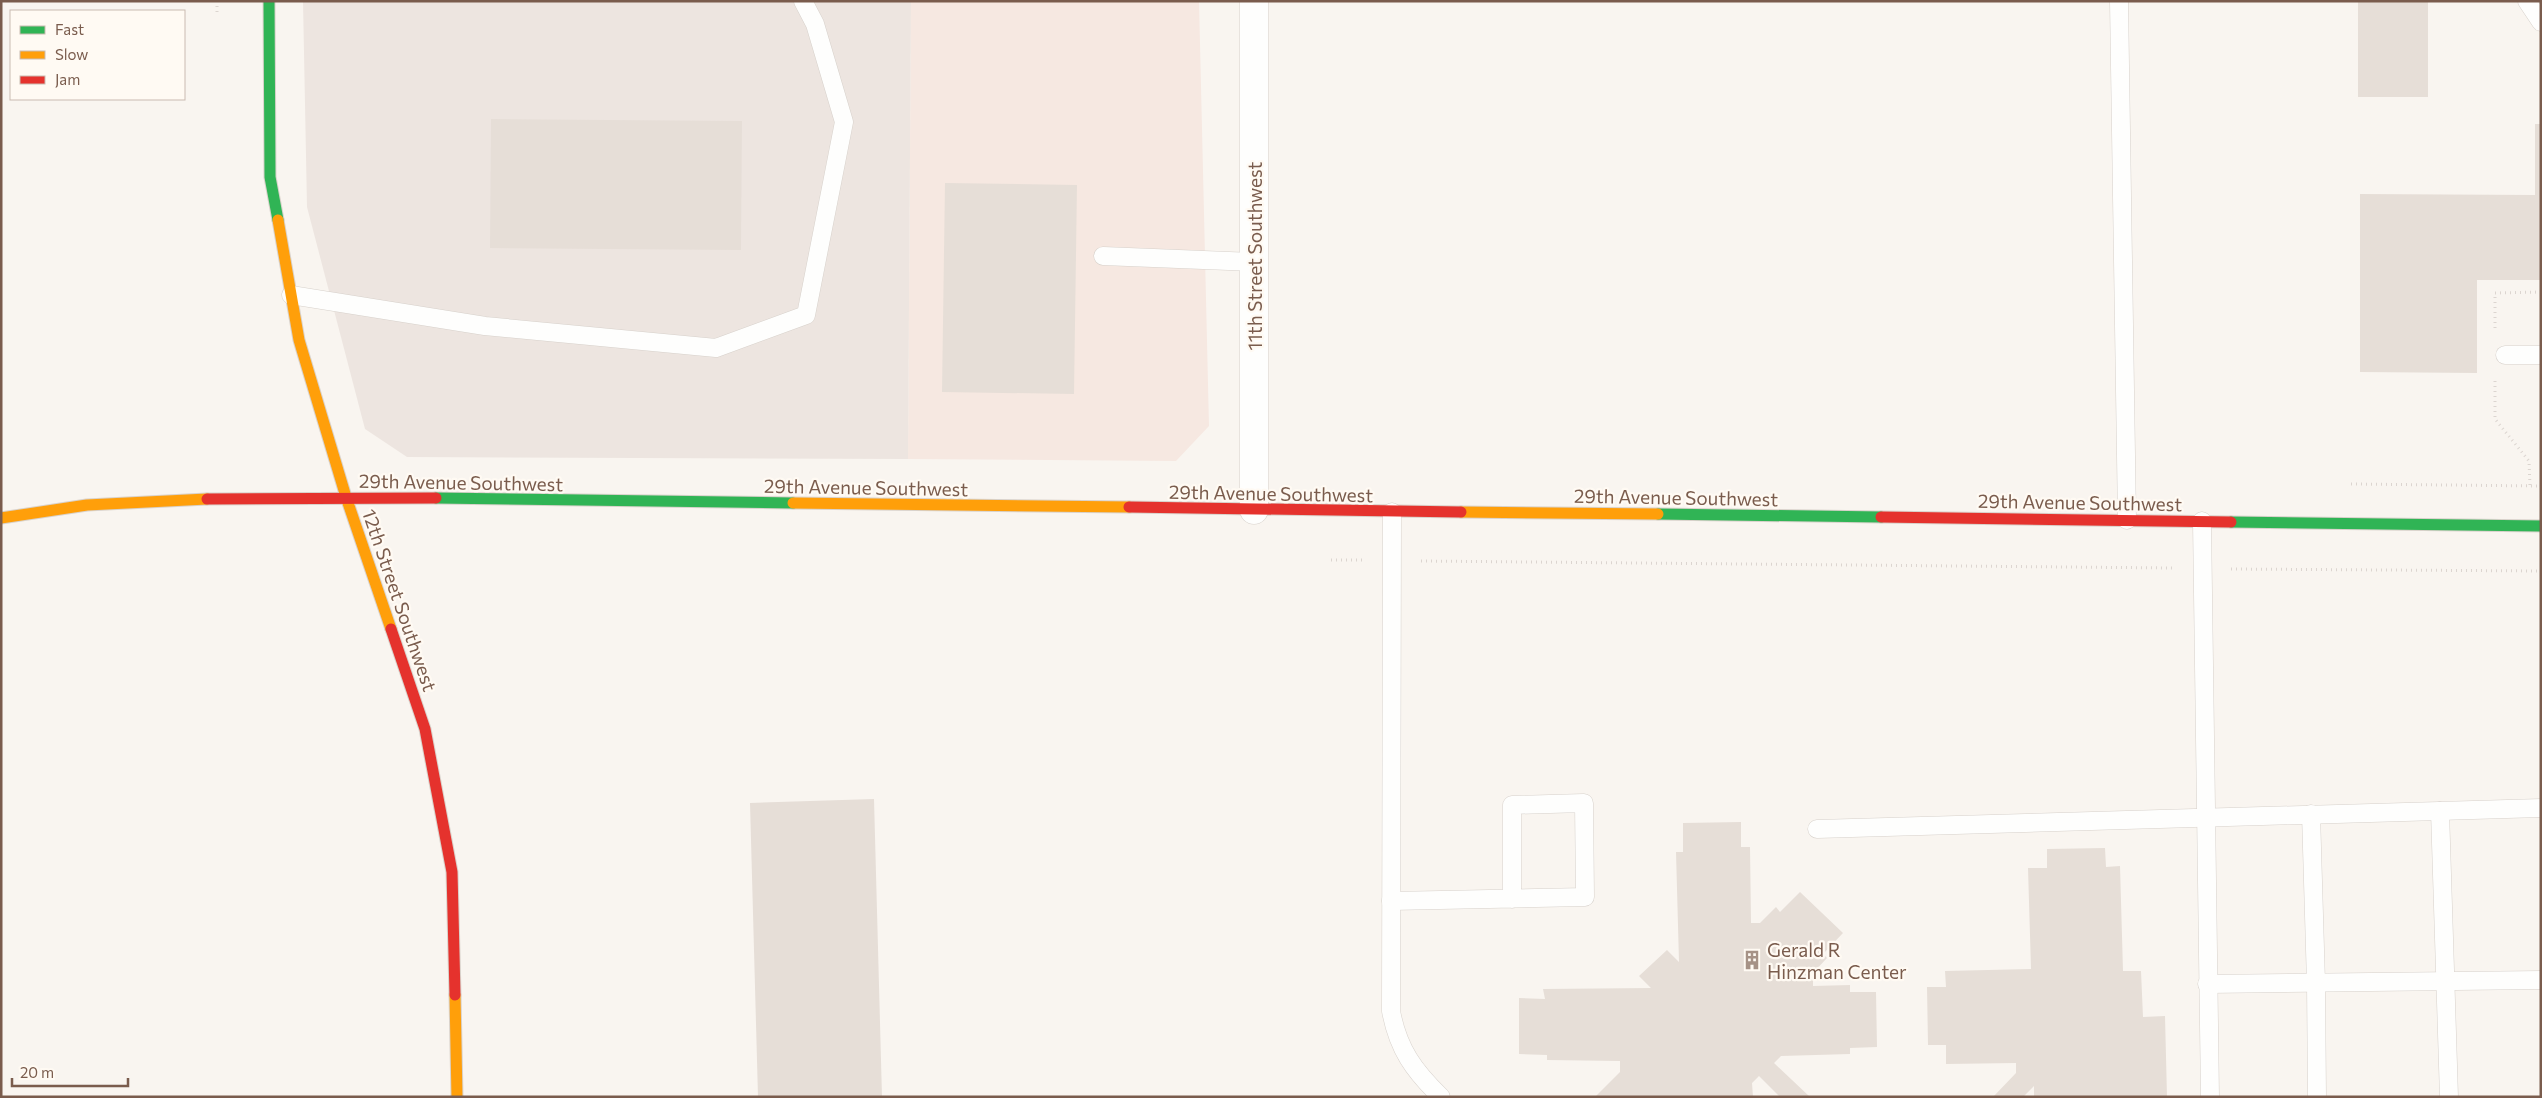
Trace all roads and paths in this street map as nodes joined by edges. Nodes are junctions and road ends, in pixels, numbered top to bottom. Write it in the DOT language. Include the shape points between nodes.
graph roads {
  1 [pos="217,1"];
  2 [pos="269,1"];
  3 [pos="803,1"];
  4 [pos="1254,1"];
  5 [pos="2119,1"];
  6 [pos="2527,1"];
  7 [pos="217,15"];
  8 [pos="2541,22"];
  9 [pos="1103,256"];
  10 [pos="1254,262"];
  11 [pos="291,295"];
  12 [pos="2505,356"];
  13 [pos="2541,356"];
  14 [pos="2351,484"];
  15 [pos="2541,486"];
  16 [pos="346,497"];
  17 [pos="1254,510"];
  18 [pos="1392,512"];
  19 [pos="1,518"];
  20 [pos="2127,520"];
  21 [pos="2202,521"];
  22 [pos="2541,526"];
  23 [pos="1332,560"];
  24 [pos="1392,561"];
  25 [pos="2202,568"];
  26 [pos="2541,571"];
  27 [pos="2541,808"];
  28 [pos="2440,811"];
  29 [pos="2310,814"];
  30 [pos="2206,818"];
  31 [pos="1817,829"];
  32 [pos="1512,899"];
  33 [pos="1391,901"];
  34 [pos="2541,980"];
  35 [pos="2446,982"];
  36 [pos="2316,983"];
  37 [pos="2207,984"];
  38 [pos="457,1097"];
  39 [pos="1441,1097"];
  40 [pos="2210,1097"];
  41 [pos="2317,1097"];
  42 [pos="2449,1097"];
  1 -- 7 [label="path"];
  2 -- 11 [label="street, 12th Street Southwest" via="270,177"];
  3 -- 11 [label="lane" via="814,24 844,122 806,315 716,348 486,326"];
  4 -- 10 [label="street, 11th Street Southwest"];
  5 -- 20 [label="lane"];
  6 -- 8 [label="lane"];
  9 -- 10 [label="lane"];
  10 -- 17 [label="street, 11th Street Southwest"];
  11 -- 16 [label="street, 12th Street Southwest" via="298,340"];
  12 -- 13 [label="lane"];
  14 -- 15 [label="path"];
  16 -- 17 [label="street, 29th Avenue Southwest"];
  16 -- 19 [label="street, 29th Avenue Southwest" via="157,499 45,509"];
  16 -- 38 [label="street, 12th Street Southwest" via="425,729 452,872"];
  17 -- 18 [label="street, 29th Avenue Southwest"];
  18 -- 20 [label="street, 29th Avenue Southwest"];
  18 -- 24 [label="lane"];
  20 -- 21 [label="street, 29th Avenue Southwest"];
  21 -- 22 [label="street, 29th Avenue Southwest"];
  21 -- 25 [label="lane"];
  23 -- 24 [label="path"];
  24 -- 25 [label="path"];
  24 -- 33 [label="lane"];
  25 -- 26 [label="path"];
  25 -- 30 [label="lane"];
  27 -- 28 [label="lane"];
  28 -- 29 [label="lane"];
  28 -- 35 [label="lane"];
  29 -- 30 [label="lane"];
  29 -- 36 [label="lane"];
  30 -- 31 [label="lane"];
  30 -- 37 [label="lane"];
  32 -- 32 [label="lane" via="1585,897 1584,803 1512,805"];
  32 -- 33 [label="lane"];
  33 -- 39 [label="lane" via="1391,1011 1395,1034 1407,1058"];
  34 -- 35 [label="lane"];
  35 -- 36 [label="lane"];
  35 -- 42 [label="lane"];
  36 -- 37 [label="lane"];
  36 -- 41 [label="lane"];
  37 -- 40 [label="lane"];
}
